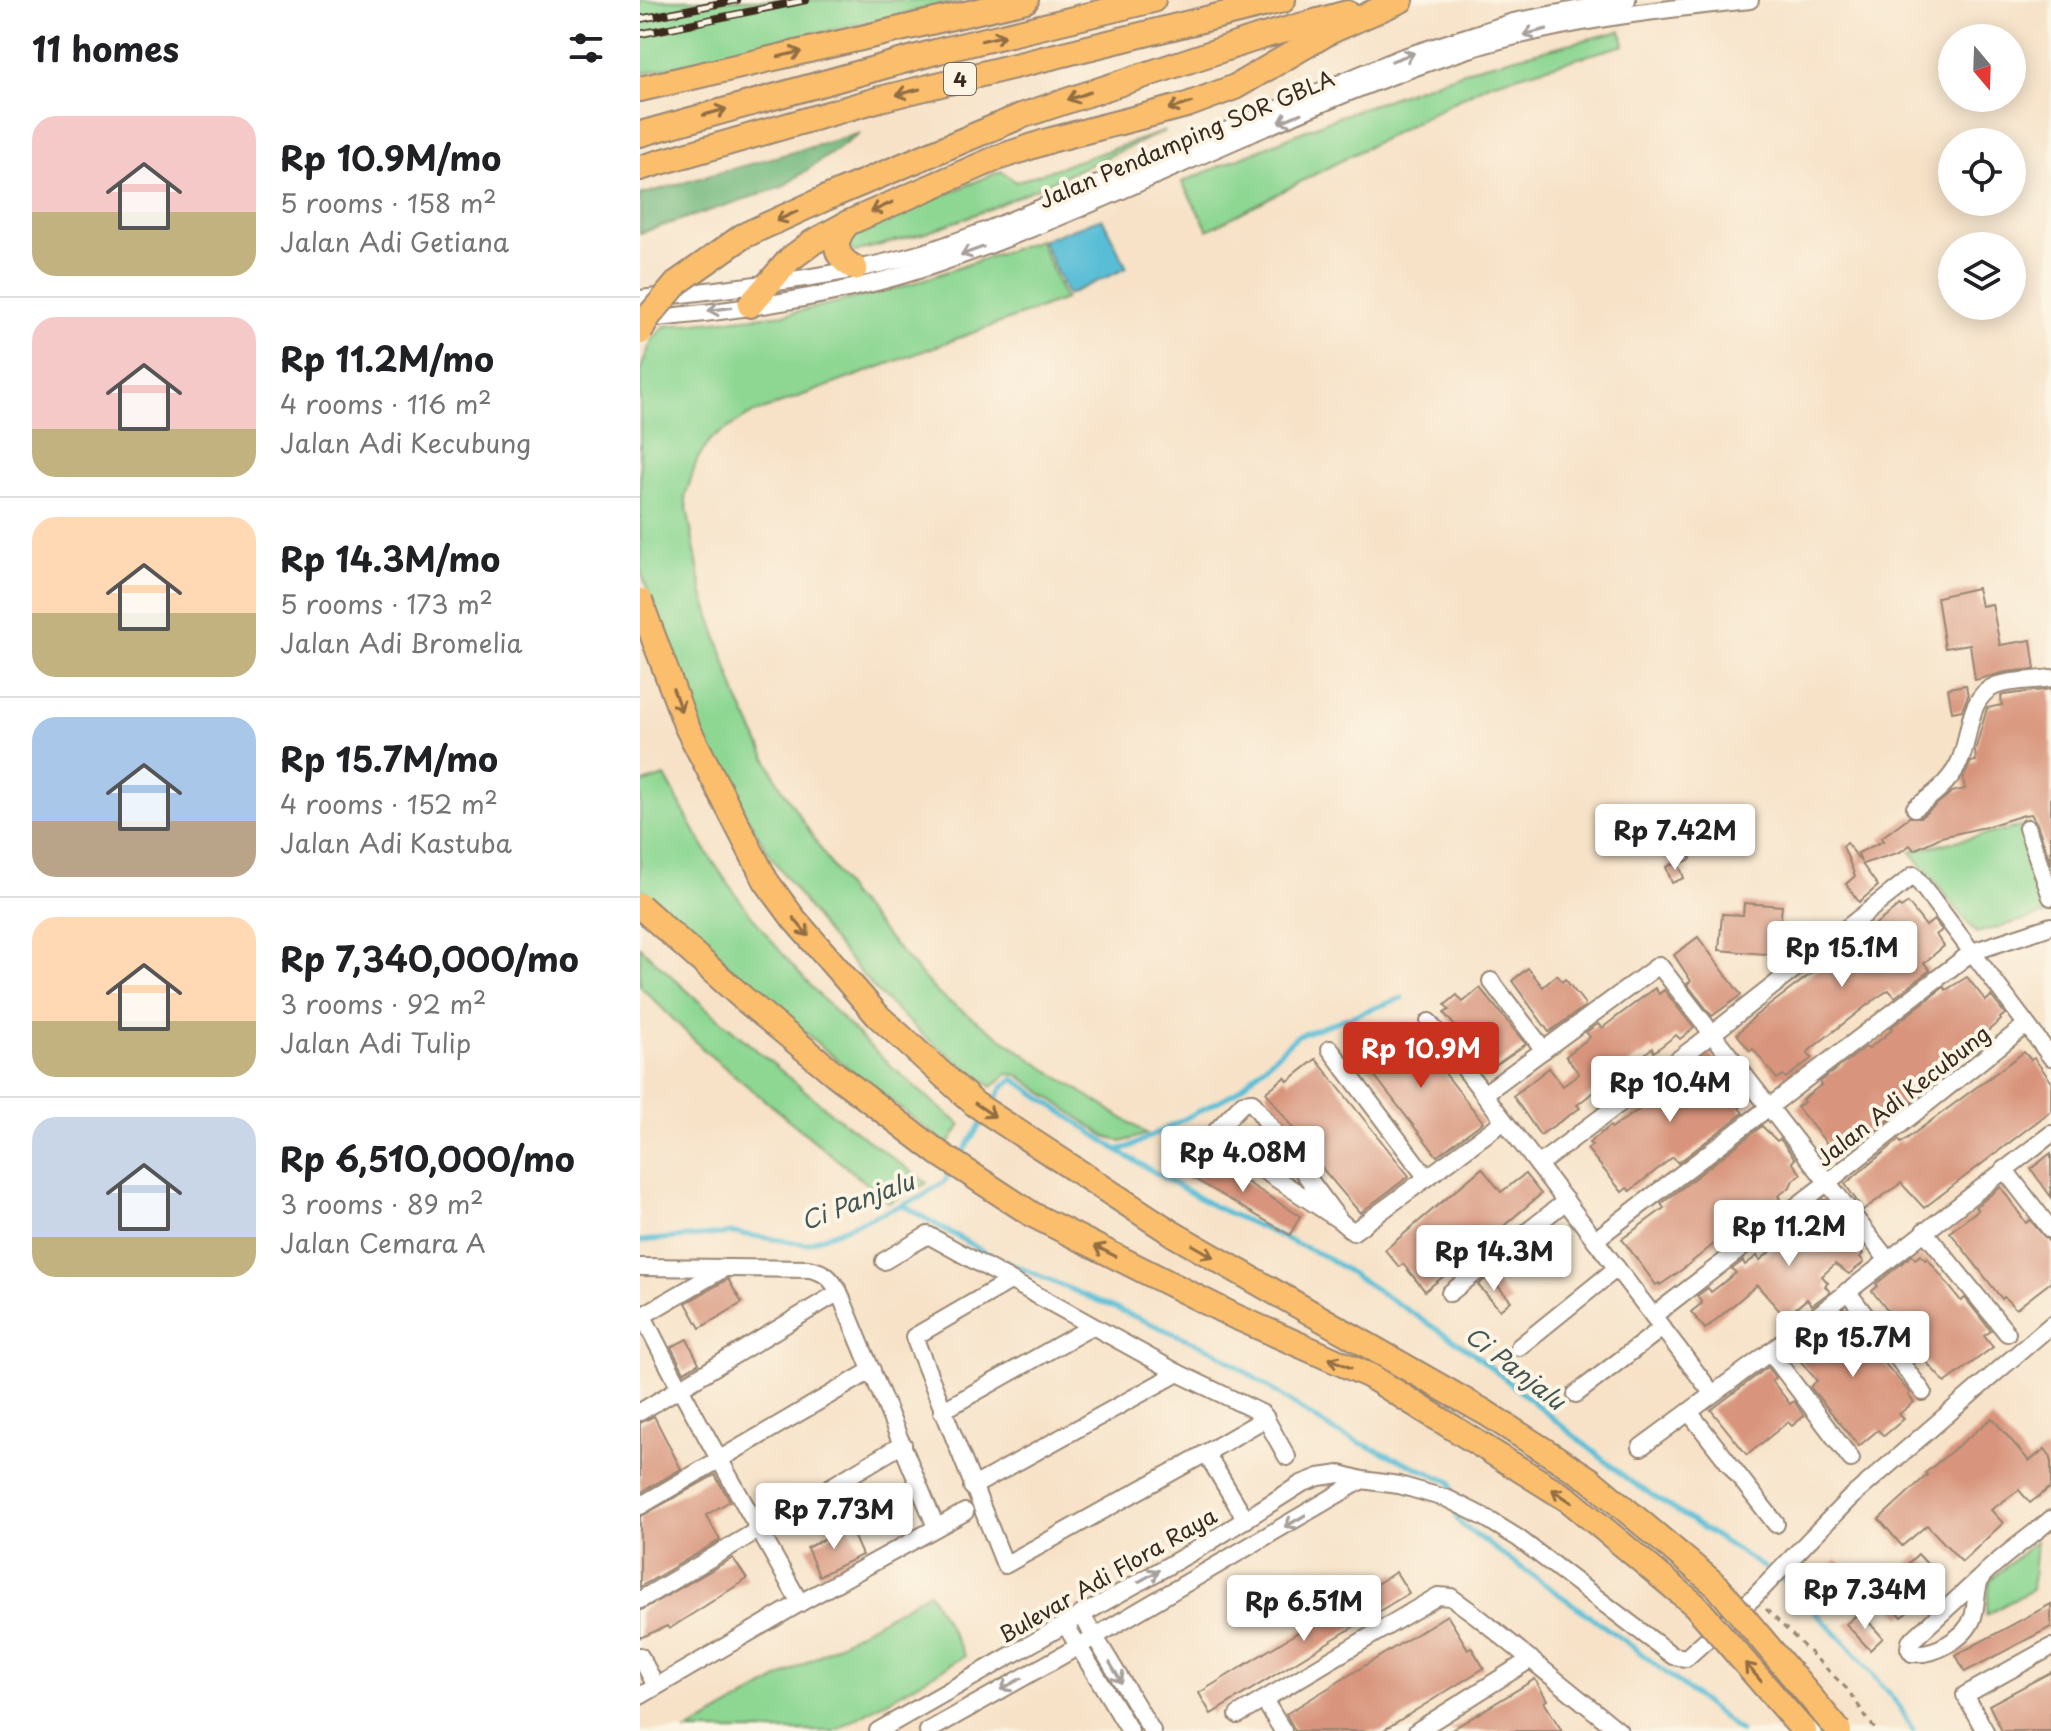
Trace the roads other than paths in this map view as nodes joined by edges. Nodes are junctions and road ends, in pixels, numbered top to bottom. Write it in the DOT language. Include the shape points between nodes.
graph roads {
  1 [pos="1026,0"];
  2 [pos="1153,0"];
  3 [pos="1283,0"];
  4 [pos="1395,0"];
  5 [pos="1401,0"];
  6 [pos="1627,0"];
  7 [pos="1750,0"];
  8 [pos="1366,78"];
  9 [pos="640,89"];
  10 [pos="640,134"];
  11 [pos="640,168"];
  12 [pos="848,223"];
  13 [pos="855,268"];
  14 [pos="766,284"];
  15 [pos="640,299"];
  16 [pos="750,305"];
  17 [pos="640,319"];
  18 [pos="640,332"];
  19 [pos="640,601"];
  20 [pos="2051,678"];
  21 [pos="1915,808"];
  22 [pos="2027,828"];
  23 [pos="2051,897"];
  24 [pos="640,906"];
  25 [pos="2051,926"];
  26 [pos="1972,952"];
  27 [pos="1491,981"];
  28 [pos="1429,1022"];
  29 [pos="2051,1028"];
  30 [pos="2030,1029"];
  31 [pos="1712,1034"];
  32 [pos="1330,1049"];
  33 [pos="1544,1050"];
  34 [pos="2051,1057"];
  35 [pos="1484,1094"];
  36 [pos="1769,1107"];
  37 [pos="1504,1121"];
  38 [pos="2051,1134"];
  39 [pos="1538,1165"];
  40 [pos="2004,1169"];
  41 [pos="1427,1178"];
  42 [pos="1828,1182"];
  43 [pos="1566,1201"];
  44 [pos="1339,1220"];
  45 [pos="2051,1230"];
  46 [pos="1924,1231"];
  47 [pos="1595,1240"];
  48 [pos="1887,1259"];
  49 [pos="884,1261"];
  50 [pos="640,1267"];
  51 [pos="725,1268"];
  52 [pos="1617,1268"];
  53 [pos="1010,1281"];
  54 [pos="1847,1291"];
  55 [pos="839,1292"];
  56 [pos="1450,1293"];
  57 [pos="642,1316"];
  58 [pos="1658,1322"];
  59 [pos="2051,1325"];
  60 [pos="1091,1327"];
  61 [pos="2007,1333"];
  62 [pos="1519,1347"];
  63 [pos="1770,1352"];
  64 [pos="872,1370"];
  65 [pos="1178,1373"];
  66 [pos="680,1390"];
  67 [pos="1923,1392"];
  68 [pos="1712,1393"];
  69 [pos="1576,1394"];
  70 [pos="942,1411"];
  71 [pos="640,1412"];
  72 [pos="1689,1412"];
  73 [pos="1266,1418"];
  74 [pos="903,1444"];
  75 [pos="1641,1447"];
  76 [pos="1206,1453"];
  77 [pos="1287,1457"];
  78 [pos="721,1459"];
  79 [pos="1851,1459"];
  80 [pos="1362,1480"];
  81 [pos="972,1487"];
  82 [pos="640,1506"];
  83 [pos="965,1512"];
  84 [pos="2051,1519"];
  85 [pos="1246,1520"];
  86 [pos="1776,1524"];
  87 [pos="936,1527"];
  88 [pos="759,1529"];
  89 [pos="1980,1578"];
  90 [pos="640,1600"];
  91 [pos="800,1603"];
  92 [pos="1081,1614"];
  93 [pos="1065,1624"];
  94 [pos="1094,1636"];
  95 [pos="1079,1646"];
  96 [pos="2051,1647"];
  97 [pos="640,1656"];
  98 [pos="1531,1659"];
  99 [pos="656,1686"];
  100 [pos="640,1696"];
  101 [pos="1264,1700"];
  102 [pos="1238,1715"];
  103 [pos="878,1731"];
  104 [pos="928,1731"];
  105 [pos="1130,1731"];
  106 [pos="1152,1731"];
  107 [pos="1283,1731"];
  108 [pos="1417,1731"];
  109 [pos="1619,1731"];
  110 [pos="1804,1731"];
  111 [pos="1839,1731"];
  112 [pos="1985,1731"];
  9 -- 1 [label="highway, one-way"];
  10 -- 2 [label="highway, 4, one-way" via="939,51"];
  3 -- 11 [label="highway, 4, one-way" via="880,99"];
  4 -- 18 [label="highway, one-way, bridge" via="1260,37 1021,116 826,198 743,236 678,282"];
  5 -- 12 [label="highway, one-way" via="1331,31 1235,87 997,158"];
  8 -- 6 [label="street, Jalan Pendamping SOR GBLA, one-way" via="1430,47 1513,22"];
  7 -- 8 [label="street, Jalan Pendamping SOR GBLA, one-way" via="1559,26"];
  8 -- 13 [label="street, Jalan Pendamping SOR GBLA" via="990,229 926,252"];
  8 -- 16 [label="street, Jalan Pendamping SOR GBLA, one-way" via="993,243 866,285"];
  12 -- 13 [label="highway" via="835,243 836,252"];
  12 -- 14 [label="highway" via="790,259"];
  13 -- 14 [label="street, Jalan Pendamping SOR GBLA"];
  14 -- 15 [label="street, Jalan Pendamping SOR GBLA"];
  14 -- 16 [label="highway"];
  16 -- 17 [label="street, Jalan Pendamping SOR GBLA, one-way"];
  19 -- 111 [label="highway, one-way, bridge" via="686,725 766,881 878,1016 975,1104 1161,1226 1486,1413 1589,1479 1717,1586"];
  20 -- 21 [label="street" via="1997,685 1978,699 1957,766"];
  22 -- 23 [label="street"];
  110 -- 24 [label="highway, one-way, bridge" via="1695,1605 1569,1500 1370,1376 1234,1316 1033,1215 940,1154 835,1074"];
  25 -- 26 [label="street"];
  26 -- 30 [label="street"];
  26 -- 31 [label="street" via="1914,875"];
  26 -- 36 [label="street"];
  27 -- 33 [label="street"];
  28 -- 35 [label="street"];
  29 -- 30 [label="street"];
  30 -- 34 [label="street"];
  30 -- 42 [label="street, Jalan Adi Kecubung"];
  31 -- 33 [label="street" via="1659,965"];
  31 -- 36 [label="street"];
  31 -- 39 [label="street"];
  32 -- 41 [label="street"];
  33 -- 35 [label="street"];
  35 -- 37 [label="street"];
  36 -- 42 [label="street"];
  36 -- 47 [label="street"];
  37 -- 39 [label="street"];
  37 -- 41 [label="street"];
  38 -- 40 [label="street"];
  39 -- 43 [label="street"];
  40 -- 45 [label="street"];
  40 -- 46 [label="street"];
  41 -- 44 [label="street" via="1353,1232"];
  42 -- 48 [label="street"];
  42 -- 58 [label="street, Jalan Adi Kecubung"];
  43 -- 47 [label="street"];
  43 -- 56 [label="street"];
  44 -- 44 [label="street" via="1252,1102 1243,1103 1217,1130 1219,1141"];
  46 -- 48 [label="street"];
  46 -- 61 [label="street"];
  47 -- 52 [label="street"];
  48 -- 54 [label="street"];
  49 -- 53 [label="street" via="928,1235"];
  50 -- 51 [label="street"];
  51 -- 55 [label="street" via="823,1271"];
  51 -- 57 [label="street"];
  52 -- 58 [label="street"];
  52 -- 62 [label="street"];
  53 -- 60 [label="street"];
  53 -- 70 [label="street" via="914,1337"];
  54 -- 63 [label="street"];
  54 -- 67 [label="street"];
  55 -- 64 [label="street"];
  55 -- 66 [label="street"];
  57 -- 66 [label="street"];
  58 -- 68 [label="street"];
  58 -- 69 [label="street, Jalan Adi Kecubung"];
  59 -- 80 [label="street, Bulevar Adi Flora Raya" via="1849,1499 1691,1656 1676,1658 1518,1538 1455,1503 1399,1485"];
  60 -- 65 [label="street"];
  60 -- 70 [label="street"];
  63 -- 68 [label="street"];
  63 -- 79 [label="street"];
  64 -- 74 [label="street"];
  64 -- 78 [label="street"];
  65 -- 73 [label="street"];
  65 -- 81 [label="street"];
  66 -- 71 [label="street"];
  66 -- 78 [label="street"];
  68 -- 72 [label="street"];
  70 -- 81 [label="street"];
  72 -- 75 [label="street"];
  72 -- 86 [label="street"];
  73 -- 76 [label="street"];
  73 -- 77 [label="street"];
  74 -- 87 [label="street"];
  74 -- 88 [label="street"];
  76 -- 81 [label="street" via="1005,1565"];
  76 -- 85 [label="street"];
  78 -- 82 [label="street"];
  78 -- 88 [label="street"];
  80 -- 85 [label="street, Bulevar Adi Flora Raya" via="1340,1474 1319,1477"];
  80 -- 94 [label="street, Bulevar Adi Flora Raya, one-way"];
  83 -- 87 [label="street"];
  84 -- 89 [label="street"];
  92 -- 85 [label="street, Bulevar Adi Flora Raya, one-way"];
  87 -- 91 [label="street"];
  88 -- 90 [label="street"];
  88 -- 91 [label="street"];
  89 -- 89 [label="street" via="1965,1630 1928,1653 1912,1653 1910,1642"];
  91 -- 99 [label="street"];
  92 -- 93 [label="street, Bulevar Adi Flora Raya"];
  92 -- 94 [label="street"];
  93 -- 95 [label="street"];
  93 -- 103 [label="street, Bulevar Adi Flora Raya"];
  94 -- 95 [label="street, Bulevar Adi Flora Raya"];
  94 -- 106 [label="street, one-way"];
  95 -- 104 [label="street, Bulevar Adi Flora Raya, one-way"];
  95 -- 105 [label="street"];
  96 -- 112 [label="street" via="1965,1695"];
  97 -- 99 [label="street"];
  98 -- 101 [label="street" via="1451,1597 1438,1596"];
  98 -- 108 [label="street"];
  98 -- 109 [label="street"];
  99 -- 100 [label="street"];
  101 -- 102 [label="street"];
  101 -- 107 [label="street"];
}
